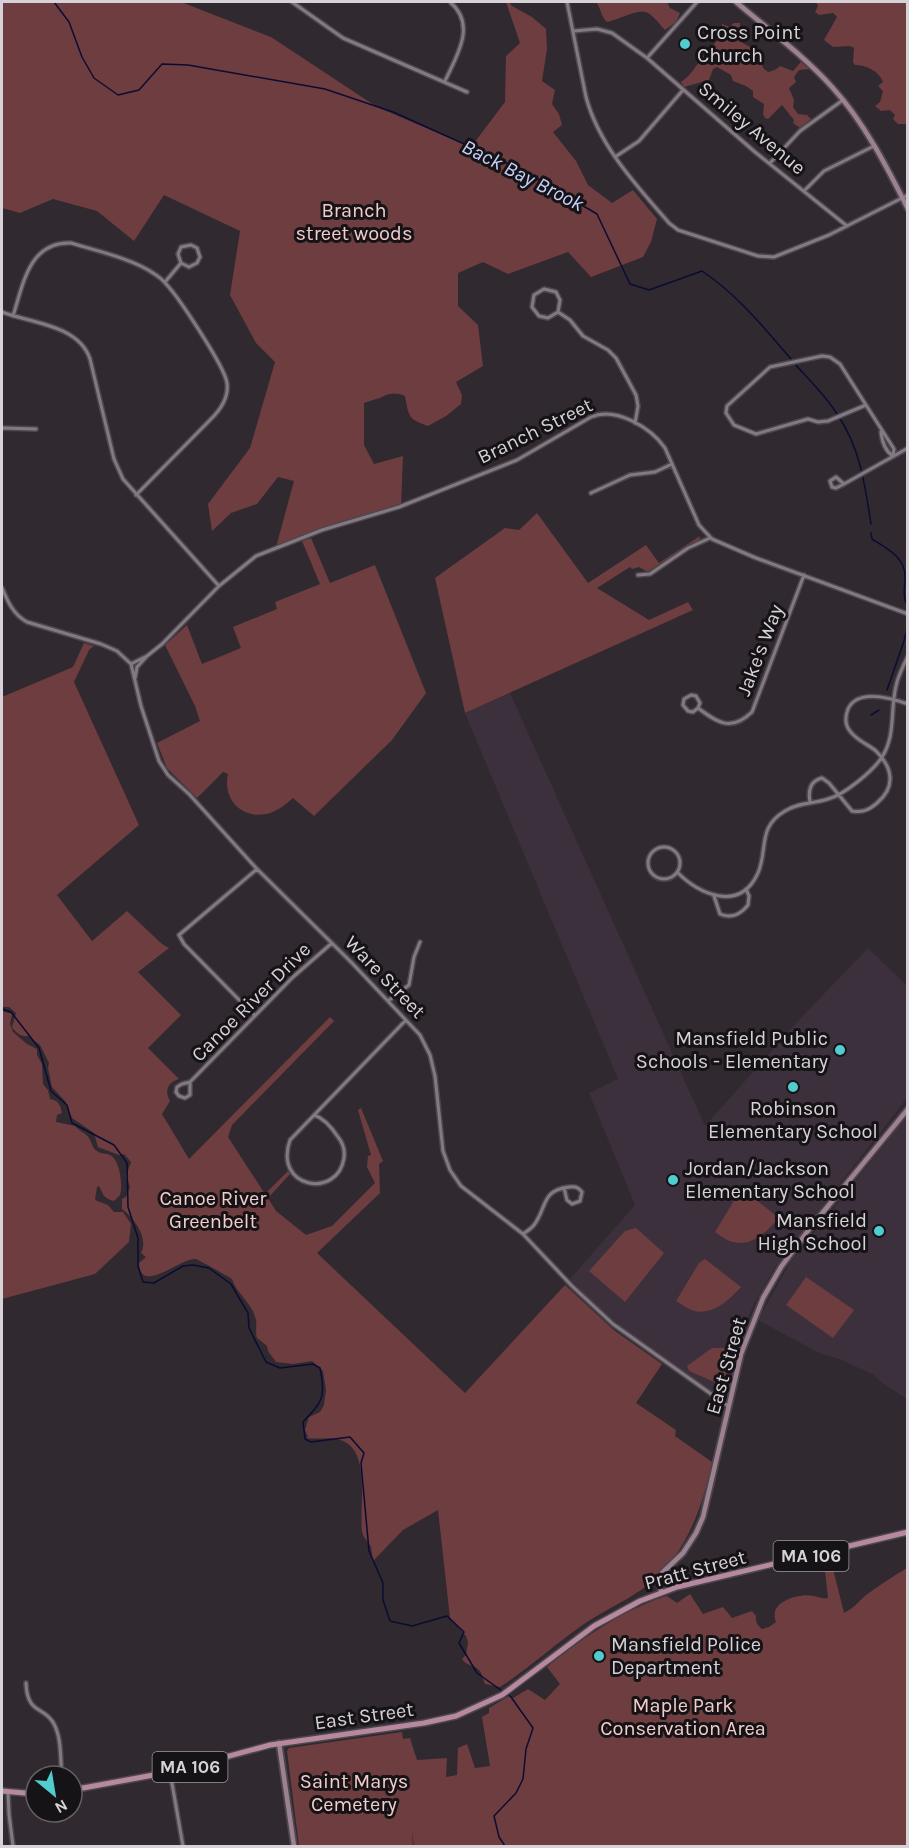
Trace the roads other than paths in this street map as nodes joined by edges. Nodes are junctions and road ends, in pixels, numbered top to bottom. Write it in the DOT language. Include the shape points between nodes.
graph roads {
  1 [pos="292,2"];
  2 [pos="450,2"];
  3 [pos="567,2"];
  4 [pos="698,2"];
  5 [pos="736,2"];
  6 [pos="574,31"];
  7 [pos="647,58"];
  8 [pos="445,81"];
  9 [pos="684,90"];
  10 [pos="467,92"];
  11 [pos="843,100"];
  12 [pos="874,146"];
  13 [pos="615,157"];
  14 [pos="769,163"];
  15 [pos="804,191"];
  16 [pos="905,197"];
  17 [pos="908,209"];
  18 [pos="847,226"];
  19 [pos="181,264"];
  20 [pos="165,282"];
  21 [pos="2,312"];
  22 [pos="558,312"];
  23 [pos="13,316"];
  24 [pos="866,405"];
  25 [pos="634,423"];
  26 [pos="2,428"];
  27 [pos="36,429"];
  28 [pos="908,448"];
  29 [pos="893,456"];
  30 [pos="672,464"];
  31 [pos="844,484"];
  32 [pos="591,493"];
  33 [pos="136,495"];
  34 [pos="710,538"];
  35 [pos="638,575"];
  36 [pos="804,575"];
  37 [pos="219,586"];
  38 [pos="2,588"];
  39 [pos="908,614"];
  40 [pos="147,656"];
  41 [pos="908,656"];
  42 [pos="131,664"];
  43 [pos="135,679"];
  44 [pos="895,700"];
  45 [pos="908,704"];
  46 [pos="698,708"];
  47 [pos="881,759"];
  48 [pos="839,795"];
  49 [pos="810,802"];
  50 [pos="257,869"];
  51 [pos="677,872"];
  52 [pos="746,888"];
  53 [pos="714,896"];
  54 [pos="420,942"];
  55 [pos="332,943"];
  56 [pos="388,1001"];
  57 [pos="254,1015"];
  58 [pos="406,1020"];
  59 [pos="190,1082"];
  60 [pos="908,1109"];
  61 [pos="314,1115"];
  62 [pos="564,1188"];
  63 [pos="523,1234"];
  64 [pos="728,1406"];
  65 [pos="908,1532"];
  66 [pos="661,1593"];
  67 [pos="631,1604"];
  68 [pos="26,1683"];
  69 [pos="279,1743"];
  70 [pos="61,1764"];
  71 [pos="170,1772"];
  72 [pos="84,1788"];
  73 [pos="5,1792"];
  74 [pos="24,1793"];
  75 [pos="13,1846"];
  76 [pos="183,1846"];
  77 [pos="294,1846"];
  1 -- 8 [label="street" via="343,38"];
  2 -- 8 [label="street" via="463,19 464,35"];
  3 -- 6 [label="street"];
  4 -- 7 [label="street"];
  5 -- 11 [label="main road" via="814,69"];
  6 -- 7 [label="street, Smiley Avenue" via="597,29 612,33"];
  6 -- 13 [label="street" via="588,104"];
  7 -- 9 [label="street, Smiley Avenue"];
  8 -- 10 [label="street"];
  9 -- 13 [label="street" via="639,141"];
  9 -- 14 [label="street, Smiley Avenue"];
  11 -- 12 [label="main road"];
  11 -- 14 [label="street" via="800,131"];
  12 -- 15 [label="street" via="824,171"];
  12 -- 16 [label="main road"];
  13 -- 18 [label="street" via="678,230 758,256 781,255"];
  14 -- 15 [label="street, Smiley Avenue"];
  15 -- 18 [label="street, Smiley Avenue"];
  16 -- 17 [label="main road"];
  16 -- 18 [label="street"];
  19 -- 19 [label="street" via="179,249 186,245 195,247 200,254 197,263 189,267"];
  19 -- 20 [label="street"];
  20 -- 23 [label="street" via="137,264 71,243 57,244 34,258"];
  20 -- 33 [label="street" via="220,365 227,383 226,394 221,409"];
  21 -- 23 [label="street"];
  22 -- 22 [label="street" via="560,300 553,290 541,290 534,295 532,307 539,316 548,318"];
  22 -- 25 [label="street" via="583,336 616,358 636,395"];
  23 -- 33 [label="street" via="67,333 85,346 114,459"];
  24 -- 24 [label="street" via="844,370 835,360 822,356 770,367 727,406 726,413 734,426 753,434 808,419 822,422"];
  24 -- 29 [label="street" via="894,449"];
  25 -- 30 [label="street, Branch Street" via="659,440"];
  25 -- 37 [label="street, Branch Street" via="611,414 597,414 517,460 479,476 266,551 250,559"];
  26 -- 27 [label="street"];
  28 -- 29 [label="street"];
  29 -- 31 [label="street"];
  30 -- 32 [label="street" via="655,472 630,475"];
  30 -- 34 [label="street, Branch Street" via="699,525"];
  31 -- 31 [label="street" via="834,488 830,481 836,477"];
  33 -- 37 [label="street"];
  34 -- 35 [label="street" via="650,573"];
  34 -- 36 [label="street"];
  36 -- 39 [label="street"];
  36 -- 46 [label="street, Jake's Way" via="752,712 742,720 724,724"];
  37 -- 40 [label="street, Branch Street"];
  38 -- 42 [label="street" via="12,609 27,622 117,651"];
  40 -- 42 [label="street, Branch Street"];
  40 -- 43 [label="street, Branch Street" via="137,667"];
  41 -- 44 [label="street"];
  42 -- 43 [label="street, Ware Street"];
  43 -- 50 [label="street, Ware Street" via="162,767"];
  44 -- 45 [label="street"];
  44 -- 47 [label="street" via="889,741"];
  44 -- 47 [label="street" via="860,698 850,705 846,716 850,732"];
  46 -- 46 [label="street, Jake's Way" via="696,696 684,699 688,711"];
  47 -- 48 [label="street"];
  47 -- 48 [label="street" via="891,781 877,804 855,812"];
  48 -- 49 [label="street"];
  48 -- 49 [label="street" via="827,780 819,779 811,786"];
  49 -- 52 [label="street" via="784,811 768,828 758,874"];
  50 -- 55 [label="street, Ware Street"];
  50 -- 57 [label="street" via="179,935"];
  51 -- 51 [label="street" via="680,862 674,851 662,847 651,854 648,866 655,876 667,878"];
  51 -- 53 [label="street"];
  52 -- 53 [label="street" via="731,895"];
  52 -- 53 [label="street" via="748,905 736,915 720,914"];
  54 -- 56 [label="street" via="410,984"];
  55 -- 56 [label="street, Ware Street"];
  55 -- 57 [label="street, Canoe River Drive"];
  56 -- 58 [label="street, Ware Street"];
  57 -- 59 [label="street, Canoe River Drive"];
  58 -- 61 [label="street"];
  58 -- 63 [label="street, Ware Street" via="420,1035 430,1055 443,1151 450,1170 466,1191"];
  59 -- 59 [label="street, Canoe River Drive" via="190,1095 179,1096 177,1087"];
  60 -- 64 [label="main road, East Street" via="810,1228 771,1284 745,1340"];
  61 -- 61 [label="street" via="290,1140 286,1152 292,1172 305,1182 318,1184 338,1173 345,1153 334,1132"];
  62 -- 62 [label="street" via="579,1188 580,1201 572,1204 567,1200"];
  62 -- 63 [label="street" via="550,1194 536,1222"];
  63 -- 64 [label="street, Ware Street" via="619,1329"];
  64 -- 66 [label="main road, East Street" via="703,1517 686,1548 662,1573"];
  65 -- 66 [label="main road, Pratt Street / MA 106"];
  66 -- 67 [label="main road, Pratt Street / MA 106"];
  67 -- 69 [label="main road, East Street / MA 106" via="586,1631 502,1695 471,1710 438,1720"];
  68 -- 70 [label="street" via="33,1706 53,1722"];
  69 -- 71 [label="main road, East Street / MA 106"];
  69 -- 77 [label="main road"];
  71 -- 72 [label="main road, East Street / MA 106"];
  71 -- 76 [label="street"];
  73 -- 74 [label="main road"];
  73 -- 75 [label="street"];
}
